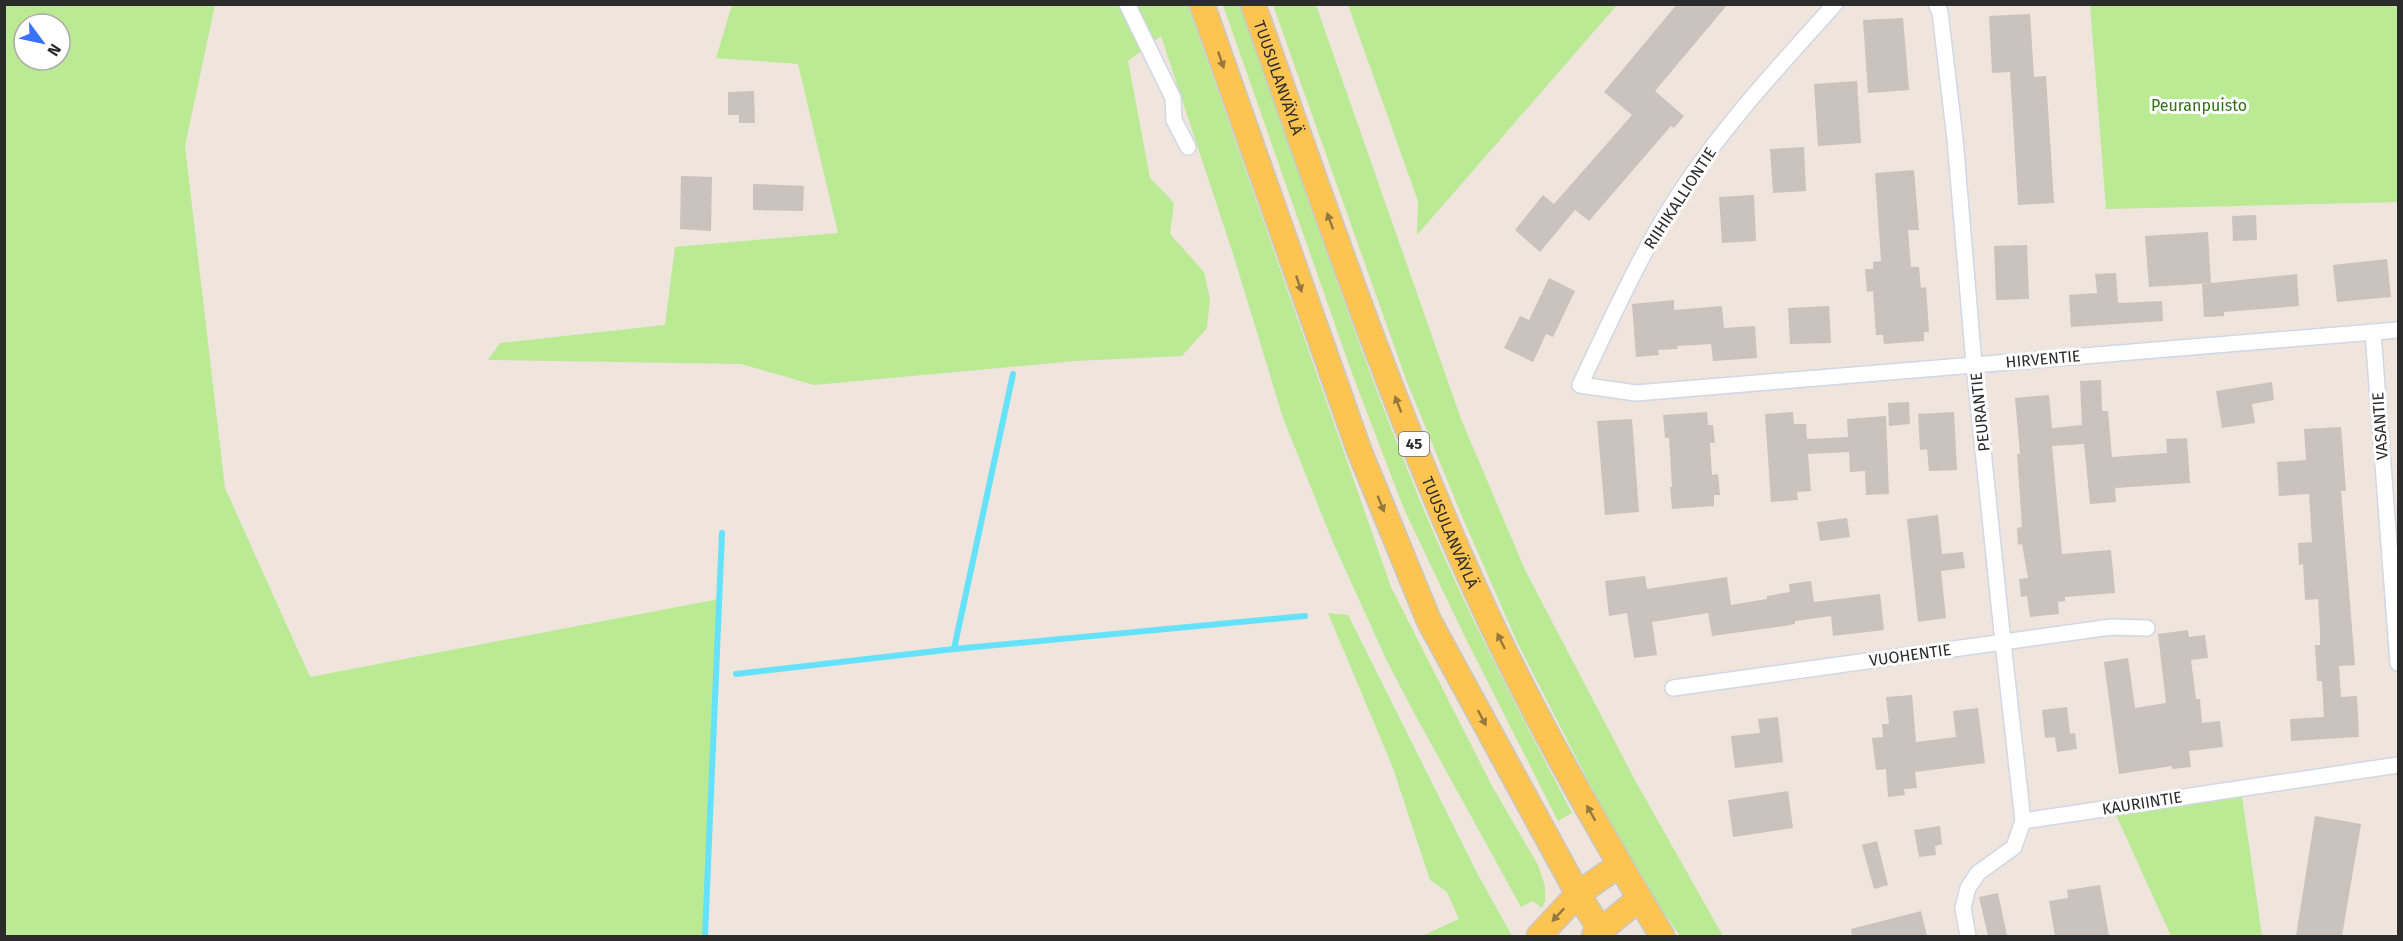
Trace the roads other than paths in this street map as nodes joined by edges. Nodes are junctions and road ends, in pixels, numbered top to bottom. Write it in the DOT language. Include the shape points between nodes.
graph roads {
  1 [pos="1127,4"];
  2 [pos="1202,4"];
  3 [pos="1253,4"];
  4 [pos="1835,4"];
  5 [pos="1936,4"];
  6 [pos="1188,147"];
  7 [pos="2398,330"];
  8 [pos="2373,333"];
  9 [pos="1974,364"];
  10 [pos="1580,385"];
  11 [pos="2146,628"];
  12 [pos="2002,642"];
  13 [pos="2398,663"];
  14 [pos="1673,688"];
  15 [pos="2398,765"];
  16 [pos="2023,821"];
  17 [pos="1619,865"];
  18 [pos="1578,894"];
  19 [pos="1639,899"];
  20 [pos="1599,934"];
  21 [pos="1539,936"];
  22 [pos="1662,936"];
  23 [pos="1968,936"];
  1 -- 6 [label="street" via="1173,98 1174,120"];
  2 -- 18 [label="main road, one-way" via="1355,439 1425,610"];
  17 -- 3 [label="main road, TUUSULANVÄYLÄ / 45, one-way" via="1542,725 1478,594 1407,429"];
  4 -- 10 [label="street, RIIHIKALLIONTIE" via="1701,161 1645,250"];
  5 -- 9 [label="street, PEURANTIE" via="1955,139"];
  7 -- 8 [label="street, HIRVENTIE"];
  8 -- 9 [label="street, HIRVENTIE"];
  8 -- 13 [label="street, VASANTIE"];
  9 -- 10 [label="street, HIRVENTIE" via="1636,393"];
  9 -- 12 [label="street, PEURANTIE"];
  11 -- 12 [label="street, VUOHENTIE" via="2111,627"];
  12 -- 14 [label="street, VUOHENTIE"];
  12 -- 16 [label="street, PEURANTIE"];
  15 -- 16 [label="street, KAURIINTIE"];
  16 -- 23 [label="street" via="2014,847 1978,873 1968,888 1963,908"];
  17 -- 18 [label="main road"];
  17 -- 19 [label="main road, TUUSULANVÄYLÄ / 45"];
  18 -- 20 [label="main road"];
  18 -- 21 [label="main road, one-way"];
  19 -- 20 [label="main road"];
  19 -- 22 [label="main road, TUUSULANVÄYLÄ / 45"];
}
